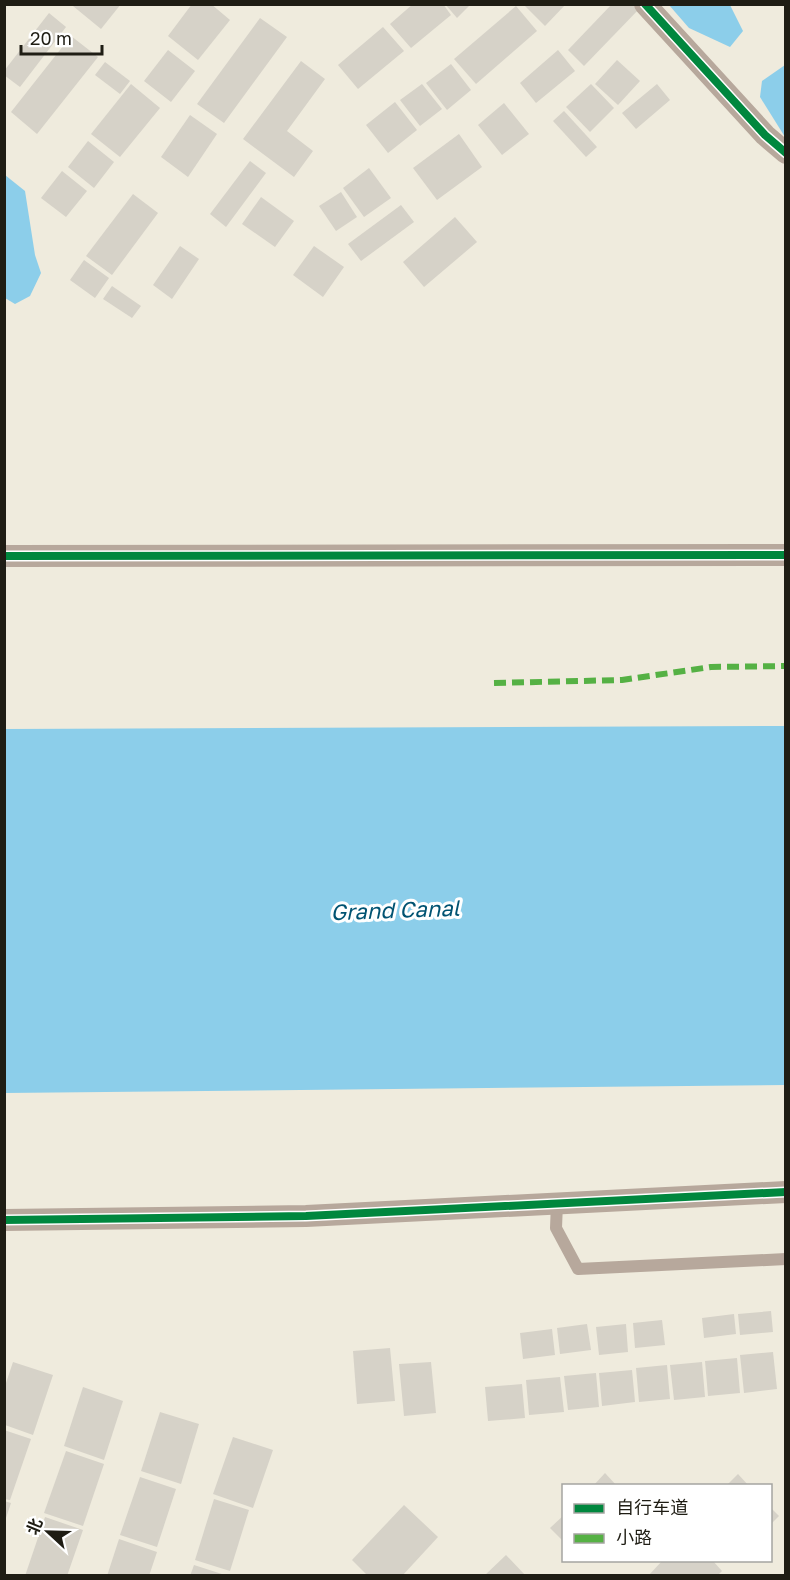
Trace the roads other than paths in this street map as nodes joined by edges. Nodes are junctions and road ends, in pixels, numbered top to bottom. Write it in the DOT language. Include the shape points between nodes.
graph roads {
  1 [pos="645,4"];
  2 [pos="786,153"];
  3 [pos="786,555"];
  4 [pos="4,556"];
  5 [pos="786,1192"];
  6 [pos="556,1203"];
  7 [pos="4,1220"];
  8 [pos="786,1259"];
  1 -- 2 [label="street"];
  3 -- 4 [label="street"];
  5 -- 6 [label="street"];
  6 -- 7 [label="street" via="306,1216"];
  6 -- 8 [label="lane" via="556,1228 578,1269"];
}
